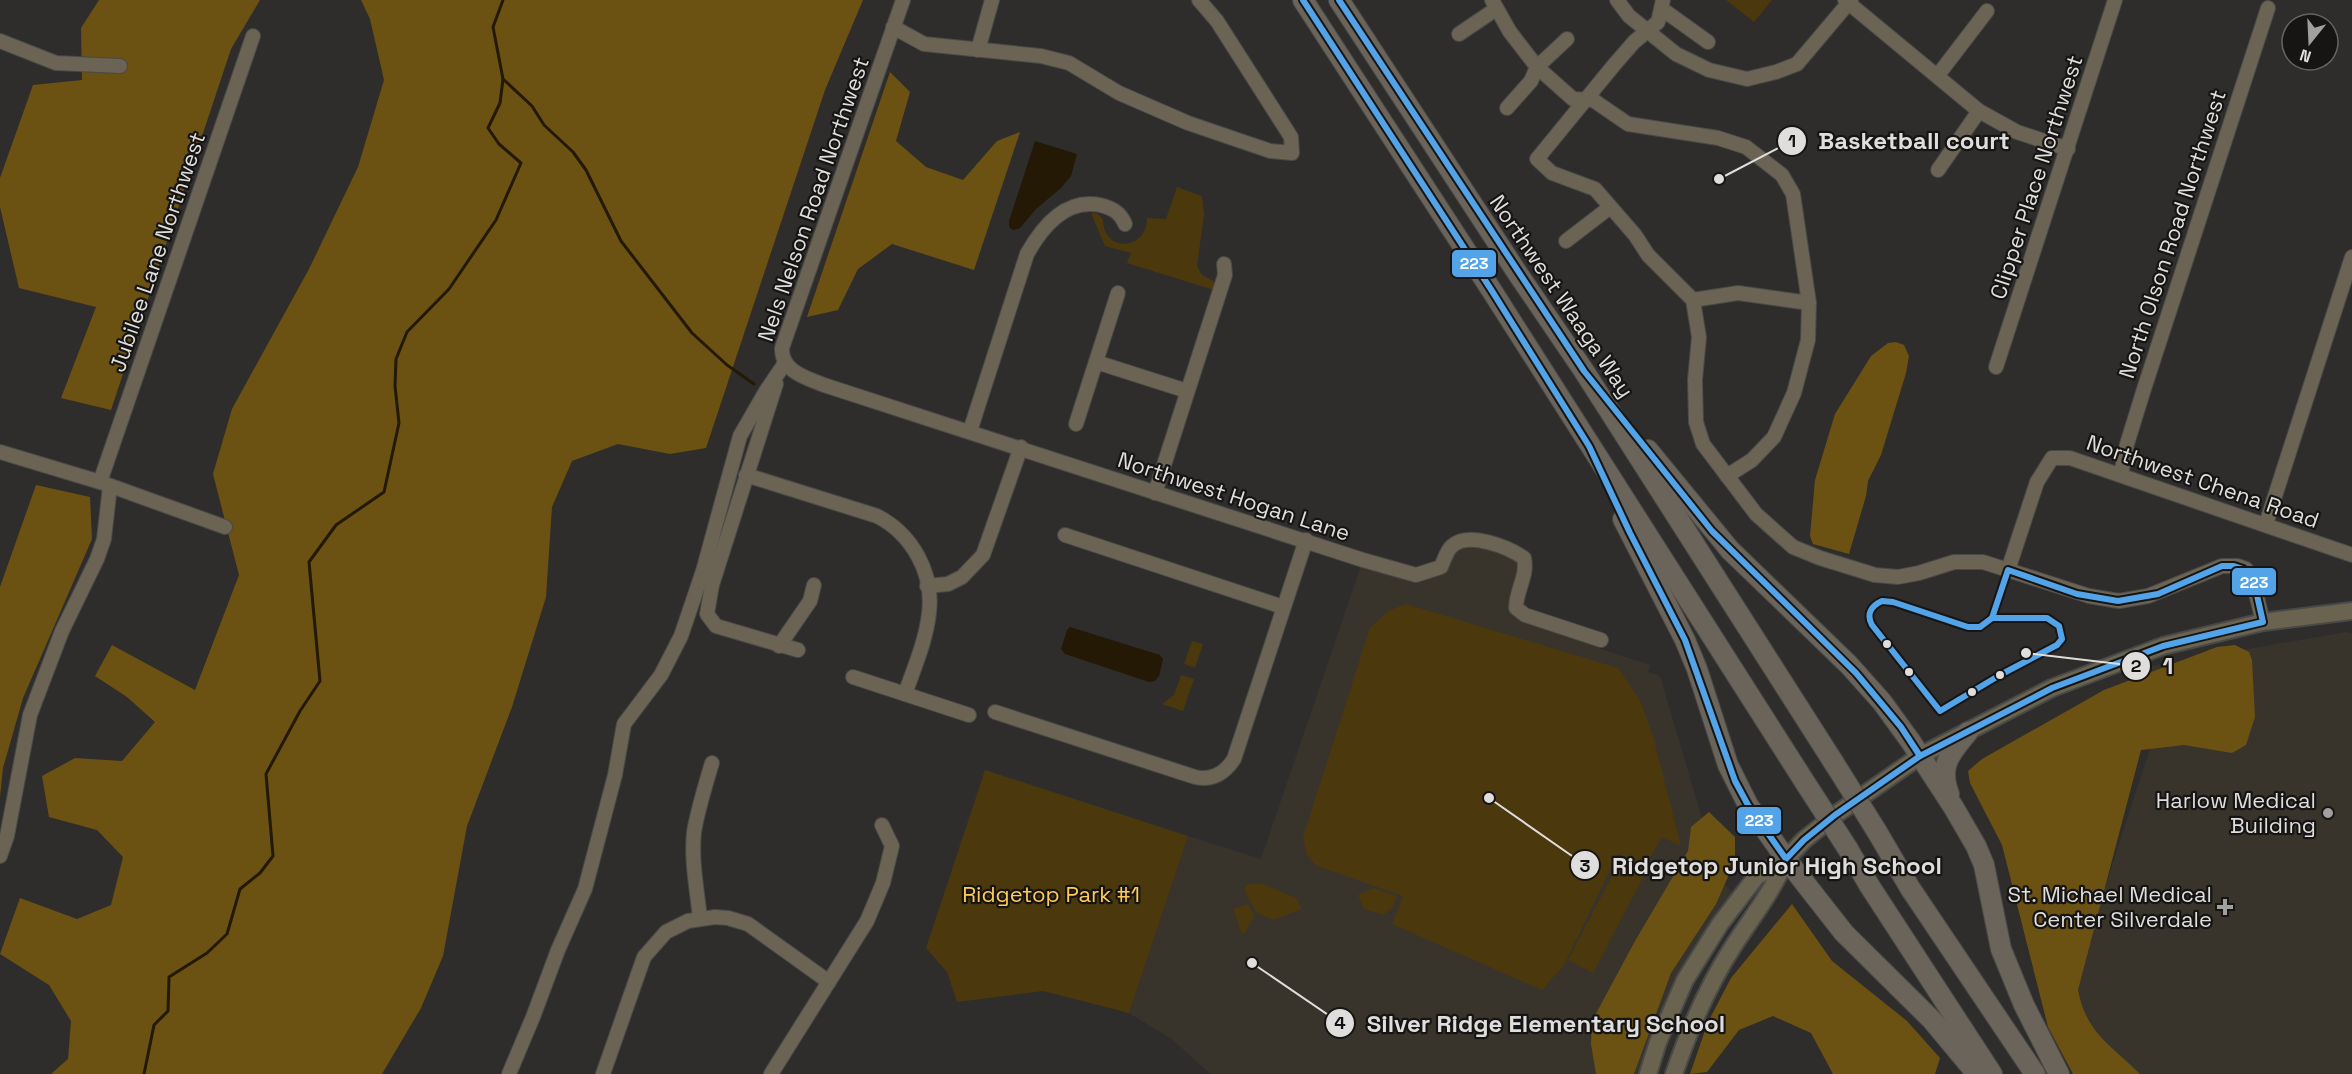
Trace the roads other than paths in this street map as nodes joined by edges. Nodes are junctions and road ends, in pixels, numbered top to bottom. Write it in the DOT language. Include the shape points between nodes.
graph roads {
  1 [pos="903,0"];
  2 [pos="992,0"];
  3 [pos="1199,0"];
  4 [pos="1303,0"];
  5 [pos="1339,0"];
  6 [pos="1617,0"];
  7 [pos="2115,0"];
  8 [pos="1848,2"];
  9 [pos="1493,4"];
  10 [pos="1663,4"];
  11 [pos="2268,8"];
  12 [pos="1987,11"];
  13 [pos="893,27"];
  14 [pos="1648,32"];
  15 [pos="1458,34"];
  16 [pos="253,36"];
  17 [pos="1567,39"];
  18 [pos="0,41"];
  19 [pos="1708,42"];
  20 [pos="978,50"];
  21 [pos="120,66"];
  22 [pos="1537,68"];
  23 [pos="1938,75"];
  24 [pos="1583,100"];
  25 [pos="1507,108"];
  26 [pos="1980,111"];
  27 [pos="2068,149"];
  28 [pos="1938,170"];
  29 [pos="1609,208"];
  30 [pos="1125,224"];
  31 [pos="1566,241"];
  32 [pos="2352,257"];
  33 [pos="1224,264"];
  34 [pos="1118,293"];
  35 [pos="1693,300"];
  36 [pos="1809,303"];
  37 [pos="1096,362"];
  38 [pos="783,367"];
  39 [pos="1996,367"];
  40 [pos="1584,371"];
  41 [pos="1187,391"];
  42 [pos="1077,424"];
  43 [pos="970,431"];
  44 [pos="1589,446"];
  45 [pos="1021,447"];
  46 [pos="0,452"];
  47 [pos="2121,474"];
  48 [pos="746,475"];
  49 [pos="1727,476"];
  50 [pos="105,484"];
  51 [pos="1155,493"];
  52 [pos="2266,524"];
  53 [pos="225,527"];
  54 [pos="1065,535"];
  55 [pos="1306,540"];
  56 [pos="2352,555"];
  57 [pos="2008,570"];
  58 [pos="814,585"];
  59 [pos="927,586"];
  60 [pos="1283,607"];
  61 [pos="2352,611"];
  62 [pos="2263,622"];
  63 [pos="1601,640"];
  64 [pos="779,645"];
  65 [pos="798,650"];
  66 [pos="853,677"];
  67 [pos="905,694"];
  68 [pos="995,712"];
  69 [pos="969,715"];
  70 [pos="1968,732"];
  71 [pos="1920,756"];
  72 [pos="712,763"];
  73 [pos="1954,808"];
  74 [pos="882,825"];
  75 [pos="0,856"];
  76 [pos="1786,859"];
  77 [pos="700,918"];
  78 [pos="829,982"];
  79 [pos="509,1074"];
  80 [pos="603,1074"];
  81 [pos="771,1074"];
  82 [pos="1648,1074"];
  83 [pos="1674,1074"];
  84 [pos="1977,1074"];
  85 [pos="1992,1074"];
  86 [pos="2035,1074"];
  87 [pos="2059,1074"];
  1 -- 13 [label="street, Nels Nelson Road Northwest"];
  2 -- 20 [label="street"];
  3 -- 20 [label="street" via="1217,21 1291,137 1292,153 1270,151 1188,123 1119,93 1069,63"];
  4 -- 44 [label="highway"];
  5 -- 40 [label="highway, Northwest Waaga Way"];
  6 -- 14 [label="street"];
  7 -- 27 [label="street, Clipper Place Northwest"];
  8 -- 14 [label="street" via="1797,64 1747,79 1709,70 1676,54"];
  8 -- 23 [label="street"];
  9 -- 15 [label="street"];
  9 -- 22 [label="street"];
  10 -- 14 [label="street" via="1658,22"];
  10 -- 19 [label="street"];
  11 -- 47 [label="street, North Olson Road Northwest" via="2144,389"];
  12 -- 23 [label="street"];
  13 -- 20 [label="street" via="924,44"];
  13 -- 38 [label="street, Nels Nelson Road Northwest" via="782,348"];
  14 -- 24 [label="street" via="1634,42"];
  16 -- 50 [label="street, Jubilee Lane Northwest"];
  17 -- 22 [label="street"];
  18 -- 21 [label="street" via="56,63"];
  22 -- 24 [label="street" via="1574,99"];
  22 -- 25 [label="street"];
  23 -- 26 [label="street"];
  24 -- 29 [label="street" via="1537,159 1552,173 1594,189"];
  24 -- 36 [label="street" via="1593,100 1628,124 1718,138 1746,147 1782,176 1793,194"];
  26 -- 27 [label="street" via="2017,132"];
  26 -- 28 [label="street"];
  27 -- 39 [label="street, Clipper Place Northwest"];
  29 -- 31 [label="street"];
  29 -- 35 [label="street"];
  30 -- 43 [label="street" via="1110,207 1080,204 1056,216 1038,234 1027,254"];
  32 -- 52 [label="street"];
  33 -- 41 [label="street" via="1225,275"];
  34 -- 37 [label="street"];
  35 -- 36 [label="street" via="1738,293"];
  35 -- 49 [label="street" via="1699,338 1696,422 1704,444"];
  36 -- 49 [label="street" via="1808,340 1787,410 1774,437 1752,460"];
  37 -- 41 [label="street"];
  37 -- 42 [label="street"];
  38 -- 43 [label="street, Northwest Hogan Lane" via="816,382"];
  38 -- 48 [label="street"];
  38 -- 79 [label="street, Nels Nelson Road Northwest" via="740,436 681,636 661,675 624,724 585,889"];
  40 -- 71 [label="highway" via="1712,531 1849,665 1882,702"];
  40 -- 86 [label="highway, Northwest Waaga Way, bridge" via="1910,888"];
  41 -- 51 [label="street"];
  43 -- 45 [label="street, Northwest Hogan Lane"];
  44 -- 76 [label="highway" via="1698,669 1735,781"];
  44 -- 85 [label="highway, bridge"];
  45 -- 51 [label="street, Northwest Hogan Lane"];
  45 -- 59 [label="street" via="983,555 962,577 948,584"];
  46 -- 50 [label="street"];
  47 -- 52 [label="street, Northwest Chena Road"];
  47 -- 57 [label="street, Northwest Chena Road" via="2070,458 2052,458 2037,482"];
  48 -- 59 [label="street" via="892,524 916,550"];
  48 -- 64 [label="street" via="712,585 707,614 716,626"];
  49 -- 57 [label="street" via="1756,514 1794,547 1820,558 1875,576 1898,577 1961,561 1983,562"];
  50 -- 53 [label="street"];
  50 -- 75 [label="street, Jubilee Lane Northwest" via="104,539 30,715"];
  51 -- 55 [label="street, Northwest Hogan Lane"];
  52 -- 56 [label="street, Northwest Chena Road"];
  54 -- 60 [label="street"];
  55 -- 60 [label="street"];
  55 -- 63 [label="street, Northwest Hogan Lane" via="1416,574 1441,567 1451,547 1461,540 1475,538 1524,558 1527,568 1516,608 1524,615"];
  57 -- 62 [label="street" via="2089,596 2119,601 2148,596 2222,566 2238,566 2252,577"];
  58 -- 64 [label="street" via="810,601"];
  59 -- 67 [label="street" via="926,634"];
  60 -- 68 [label="street" via="1234,759 1227,770 1216,776 1195,777"];
  61 -- 62 [label="main road"];
  62 -- 70 [label="main road" via="2163,646 2115,663 2052,688"];
  64 -- 65 [label="street"];
  66 -- 67 [label="street"];
  67 -- 69 [label="street"];
  70 -- 71 [label="main road"];
  70 -- 73 [label="highway" via="1945,765 1946,785"];
  71 -- 73 [label="highway"];
  71 -- 76 [label="main road" via="1836,815"];
  72 -- 77 [label="street" via="694,834"];
  73 -- 87 [label="highway" via="1984,865 2001,949"];
  74 -- 78 [label="street" via="892,846 883,883 867,921"];
  76 -- 82 [label="main road" via="1756,877 1720,924 1685,980"];
  76 -- 83 [label="main road" via="1776,883 1732,947 1694,1021"];
  76 -- 84 [label="highway" via="1844,933 1932,1020"];
  77 -- 78 [label="street" via="728,918 748,924"];
  77 -- 80 [label="street" via="666,932 644,957"];
  78 -- 81 [label="street"];
}
